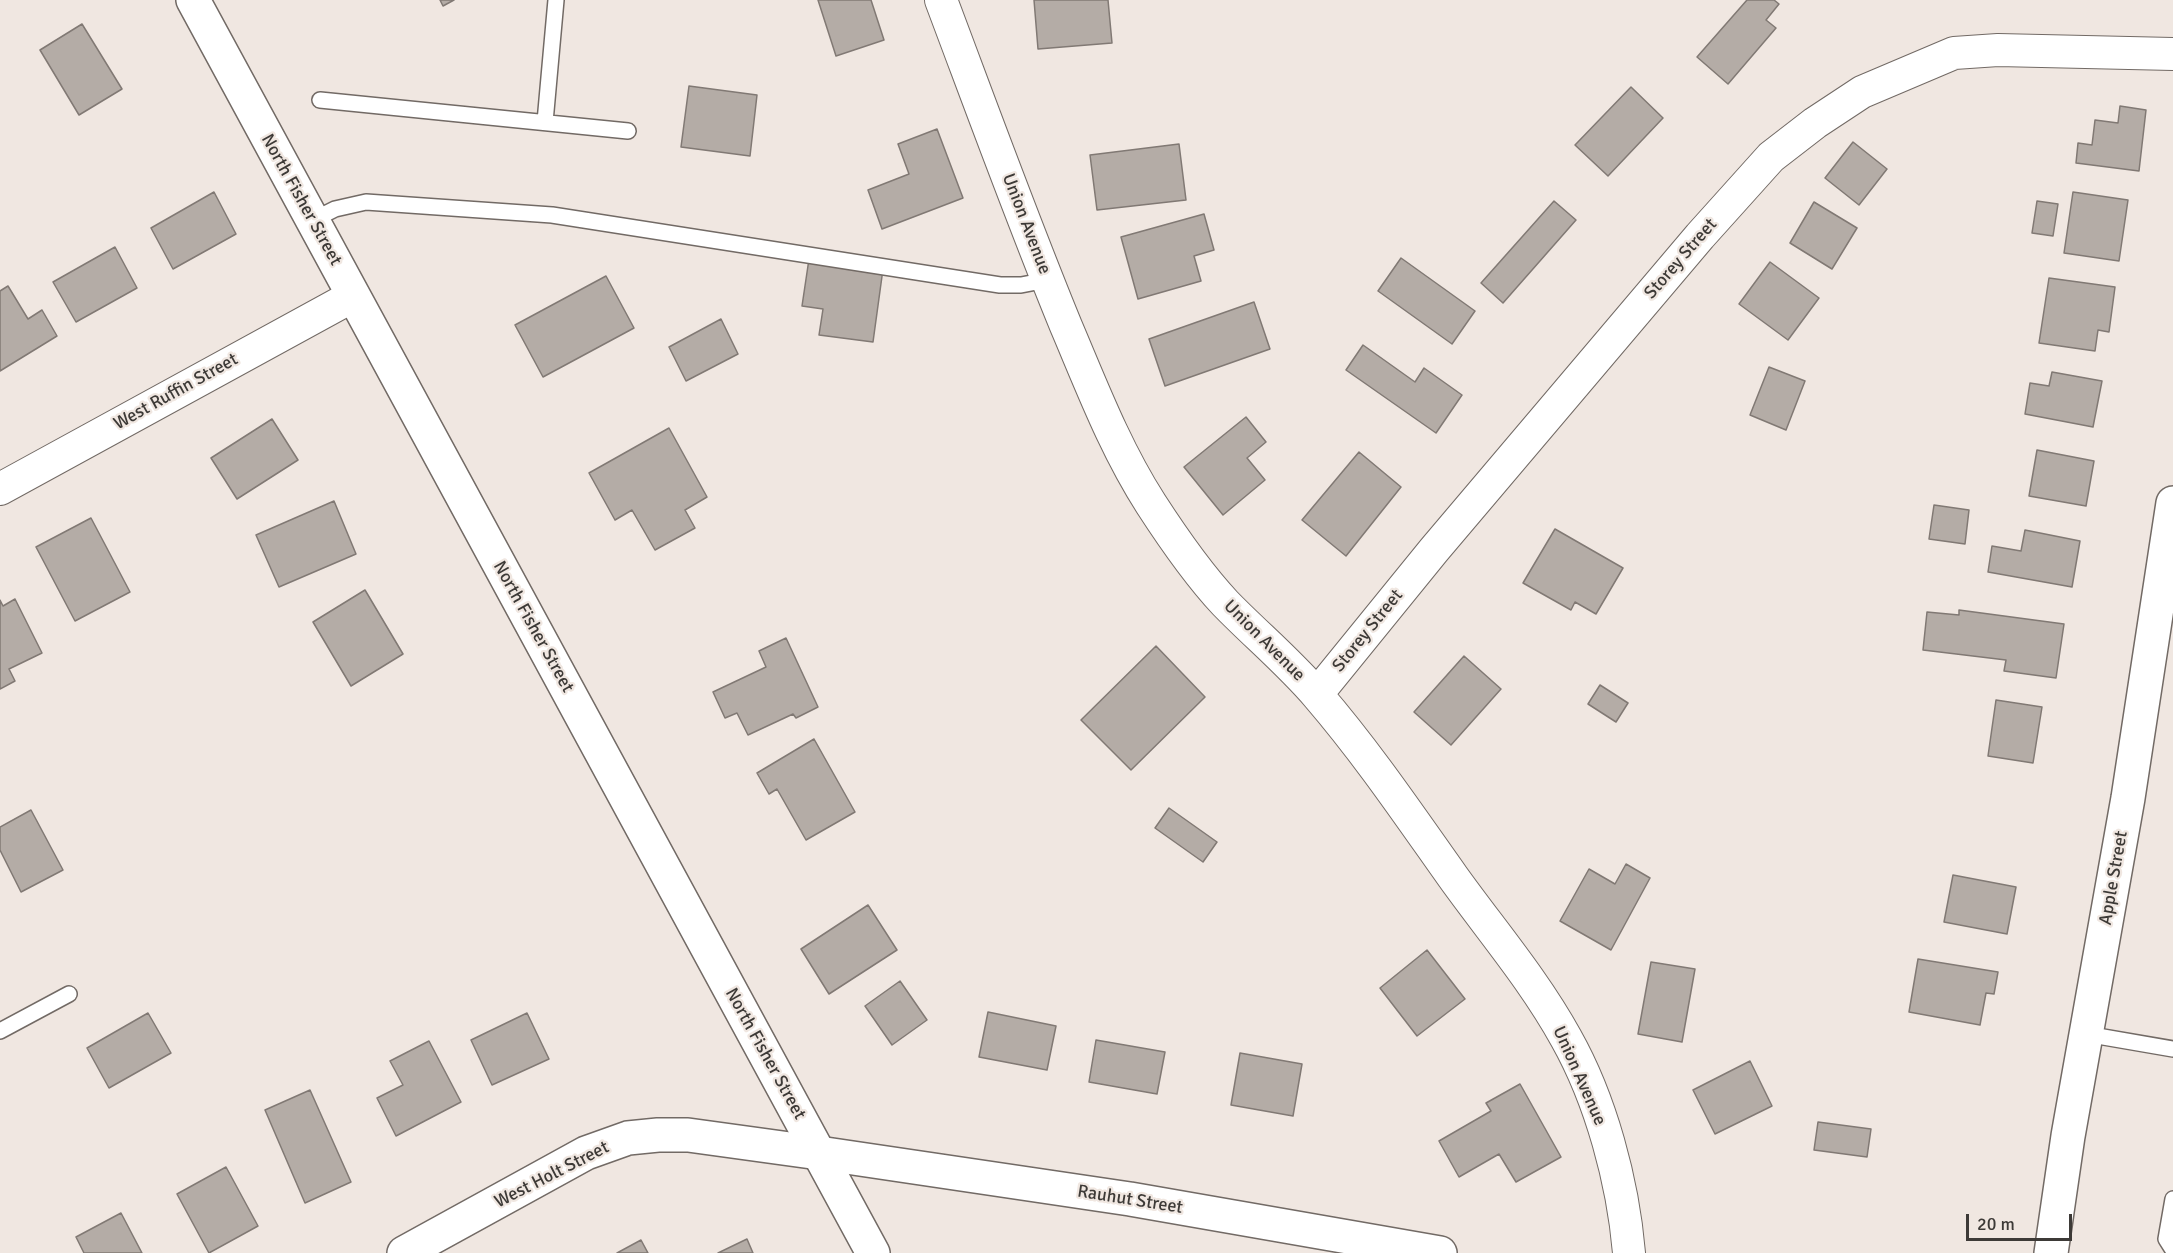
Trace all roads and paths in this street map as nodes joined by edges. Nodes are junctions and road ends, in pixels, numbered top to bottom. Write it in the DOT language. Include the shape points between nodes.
graph roads {
  1 [pos="193,0"];
  2 [pos="556,0"];
  3 [pos="940,0"];
  4 [pos="2173,54"];
  5 [pos="320,100"];
  6 [pos="546,122"];
  7 [pos="628,131"];
  8 [pos="313,220"];
  9 [pos="1047,280"];
  10 [pos="353,296"];
  11 [pos="0,489"];
  12 [pos="2173,502"];
  13 [pos="1317,694"];
  14 [pos="69,994"];
  15 [pos="0,1031"];
  16 [pos="2086,1034"];
  17 [pos="2173,1049"];
  18 [pos="819,1153"];
  19 [pos="2173,1199"];
  20 [pos="2173,1250"];
  21 [pos="404,1253"];
  22 [pos="873,1253"];
  23 [pos="1440,1253"];
  24 [pos="1629,1253"];
  25 [pos="2051,1253"];
  1 -- 8 [label="main road, North Fisher Street"];
  2 -- 6 [label="lane"];
  3 -- 9 [label="street, Union Avenue"];
  4 -- 13 [label="street, Storey Street" via="1998,50 1954,53 1862,92 1815,123 1772,157 1700,236"];
  5 -- 6 [label="lane"];
  6 -- 7 [label="lane"];
  8 -- 9 [label="lane" via="335,209 366,202 552,215 1000,285"];
  8 -- 10 [label="main road, North Fisher Street"];
  9 -- 13 [label="street, Union Avenue" via="1111,434 1148,499 1224,602"];
  10 -- 11 [label="street, West Ruffin Street"];
  10 -- 18 [label="main road, North Fisher Street"];
  12 -- 16 [label="main road, Apple Street" via="2128,798"];
  13 -- 24 [label="street, Union Avenue" via="1375,767 1567,1039 1595,1102 1617,1174"];
  14 -- 15 [label="lane"];
  16 -- 17 [label="lane"];
  16 -- 25 [label="main road, Apple Street"];
  18 -- 21 [label="main road, West Holt Street" via="688,1135 628,1138 586,1153"];
  18 -- 22 [label="main road, North Fisher Street"];
  18 -- 23 [label="main road, Rauhut Street" via="1130,1199"];
  19 -- 20 [label="lane" via="2166,1239"];
}
